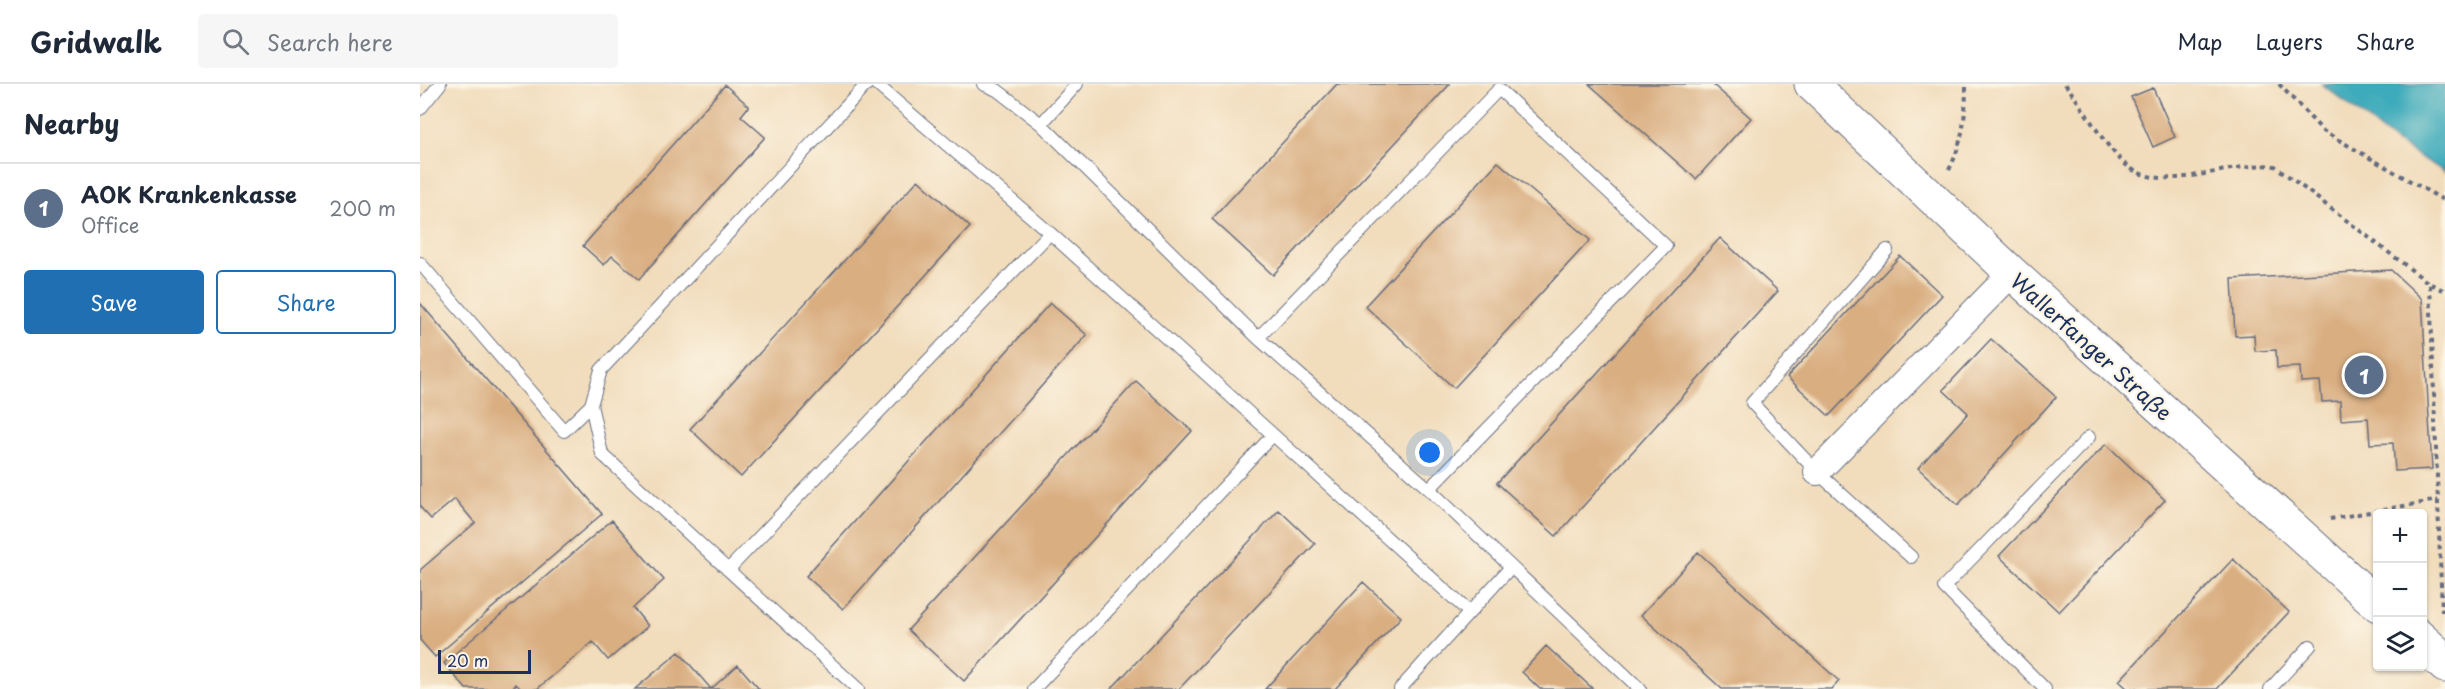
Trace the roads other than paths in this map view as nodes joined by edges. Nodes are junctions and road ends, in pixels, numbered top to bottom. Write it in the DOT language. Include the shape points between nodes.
graph roads {
  1 [pos="440,84"];
  2 [pos="867,84"];
  3 [pos="876,84"];
  4 [pos="983,84"];
  5 [pos="1077,84"];
  6 [pos="1811,84"];
  7 [pos="1825,84"];
  8 [pos="1502,86"];
  9 [pos="420,109"];
  10 [pos="1041,124"];
  11 [pos="1974,219"];
  12 [pos="1050,233"];
  13 [pos="1887,250"];
  14 [pos="420,263"];
  15 [pos="2012,273"];
  16 [pos="1258,339"];
  17 [pos="591,405"];
  18 [pos="1273,435"];
  19 [pos="2089,437"];
  20 [pos="1817,472"];
  21 [pos="1429,489"];
  22 [pos="1911,557"];
  23 [pos="1511,567"];
  24 [pos="728,570"];
  25 [pos="2373,600"];
  26 [pos="1469,612"];
  27 [pos="2427,634"];
  28 [pos="2310,646"];
  29 [pos="2439,656"];
  30 [pos="858,689"];
  31 [pos="1034,689"];
  32 [pos="1400,689"];
  33 [pos="1640,689"];
  34 [pos="2045,689"];
  35 [pos="2270,689"];
  1 -- 9 [label="lane"];
  2 -- 17 [label="lane" via="601,370"];
  3 -- 12 [label="lane"];
  4 -- 10 [label="lane" via="998,90"];
  5 -- 10 [label="lane"];
  6 -- 15 [label="main road, Wallerfanger Straße"];
  7 -- 11 [label="lane"];
  8 -- 16 [label="lane"];
  8 -- 21 [label="lane" via="1666,246"];
  10 -- 16 [label="lane"];
  12 -- 18 [label="lane"];
  12 -- 24 [label="lane"];
  13 -- 20 [label="lane" via="1752,403"];
  14 -- 17 [label="lane" via="564,431"];
  15 -- 20 [label="street"];
  15 -- 25 [label="main road, Wallerfanger Straße"];
  16 -- 21 [label="lane"];
  17 -- 24 [label="lane" via="602,454"];
  18 -- 26 [label="lane"];
  18 -- 31 [label="lane"];
  19 -- 34 [label="lane" via="1944,586"];
  20 -- 22 [label="lane"];
  21 -- 23 [label="lane"];
  23 -- 26 [label="lane"];
  23 -- 33 [label="lane"];
  24 -- 30 [label="lane"];
  26 -- 32 [label="lane"];
  27 -- 29 [label="lane"];
  28 -- 35 [label="lane"];
}
